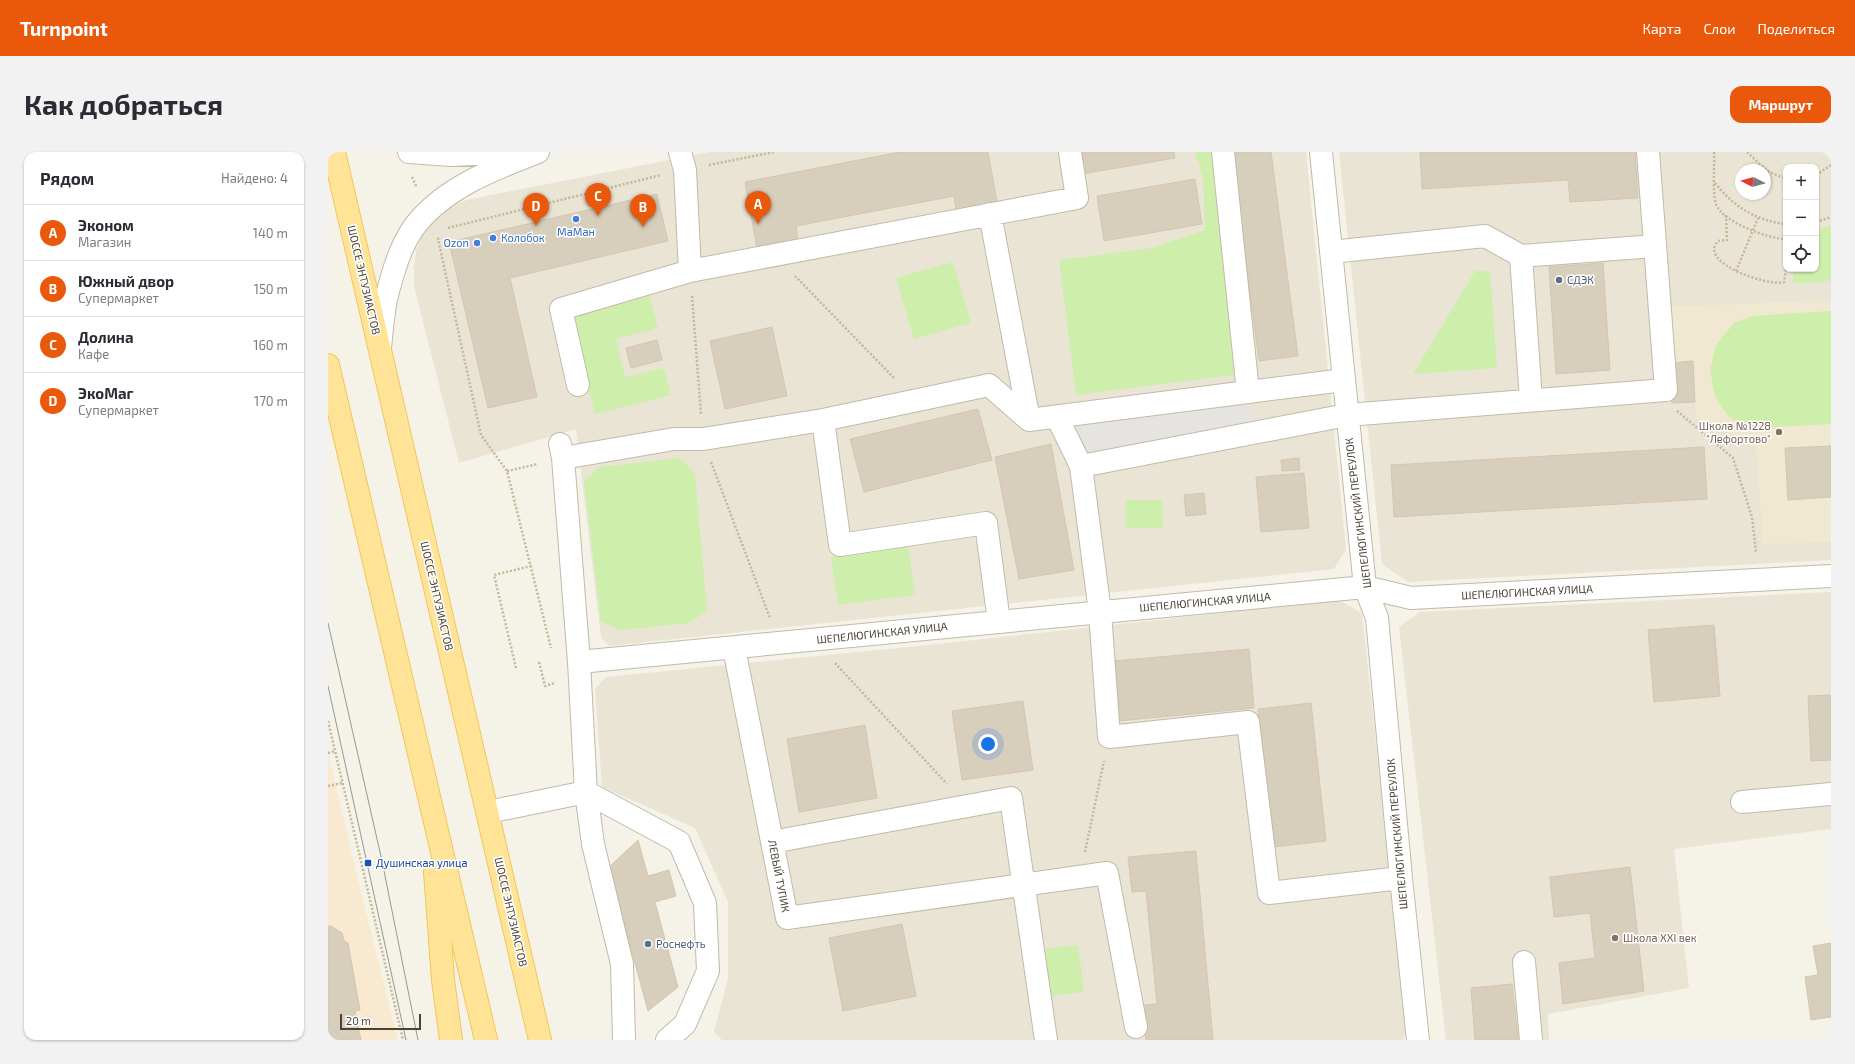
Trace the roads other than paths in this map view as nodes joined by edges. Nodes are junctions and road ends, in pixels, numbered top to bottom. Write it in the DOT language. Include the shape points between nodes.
graph roads {
  1 [pos="334,152"];
  2 [pos="409,152"];
  3 [pos="522,152"];
  4 [pos="538,152"];
  5 [pos="1070,152"];
  6 [pos="1223,152"];
  7 [pos="1321,152"];
  8 [pos="1648,152"];
  9 [pos="683,161"];
  10 [pos="990,214"];
  11 [pos="1655,246"];
  12 [pos="1331,252"];
  13 [pos="1520,256"];
  14 [pos="690,271"];
  15 [pos="380,347"];
  16 [pos="328,365"];
  17 [pos="1344,380"];
  18 [pos="578,385"];
  19 [pos="1248,392"];
  20 [pos="1531,400"];
  21 [pos="1347,415"];
  22 [pos="1057,417"];
  23 [pos="823,420"];
  24 [pos="1029,420"];
  25 [pos="1081,466"];
  26 [pos="1831,576"];
  27 [pos="1365,587"];
  28 [pos="1100,612"];
  29 [pos="998,622"];
  30 [pos="734,648"];
  31 [pos="579,662"];
  32 [pos="586,792"];
  33 [pos="1831,794"];
  34 [pos="1742,802"];
  35 [pos="430,805"];
  36 [pos="488,812"];
  37 [pos="772,842"];
  38 [pos="1401,878"];
  39 [pos="1023,885"];
  40 [pos="1524,962"];
  41 [pos="1136,1027"];
  42 [pos="451,1040"];
  43 [pos="486,1040"];
  44 [pos="540,1040"];
  45 [pos="624,1040"];
  46 [pos="667,1040"];
  47 [pos="1046,1040"];
  48 [pos="1418,1040"];
  49 [pos="1531,1040"];
  1 -- 15 [label="main road, ШОССЕ ЭНТУЗИАСТОВ"];
  2 -- 3 [label="street" via="451,155"];
  4 -- 15 [label="street" via="494,169 458,188 430,209 414,228 398,259 387,297"];
  5 -- 10 [label="street" via="1077,198"];
  6 -- 19 [label="street"];
  7 -- 12 [label="street, ШЕПЕЛЮГИНСКИЙ ПЕРЕУЛОК"];
  8 -- 11 [label="street"];
  9 -- 14 [label="street"];
  10 -- 14 [label="street"];
  10 -- 24 [label="street"];
  11 -- 13 [label="street"];
  11 -- 20 [label="street" via="1666,390"];
  12 -- 13 [label="street" via="1485,236"];
  12 -- 17 [label="street, ШЕПЕЛЮГИНСКИЙ ПЕРЕУЛОК"];
  13 -- 20 [label="street"];
  14 -- 18 [label="street" via="561,309"];
  15 -- 36 [label="main road, ШОССЕ ЭНТУЗИАСТОВ"];
  16 -- 35 [label="main road"];
  17 -- 19 [label="street"];
  17 -- 21 [label="street, ШЕПЕЛЮГИНСКИЙ ПЕРЕУЛОК"];
  19 -- 22 [label="street"];
  20 -- 21 [label="street"];
  21 -- 25 [label="street"];
  21 -- 27 [label="street, ШЕПЕЛЮГИНСКИЙ ПЕРЕУЛОК"];
  22 -- 24 [label="street"];
  22 -- 25 [label="street"];
  23 -- 24 [label="street" via="989,385"];
  23 -- 29 [label="street" via="840,545 986,523"];
  23 -- 31 [label="street" via="703,439 674,439 561,451"];
  25 -- 28 [label="street"];
  26 -- 27 [label="street, ШЕПЕЛЮГИНСКАЯ УЛИЦА" via="1411,598"];
  27 -- 28 [label="street, ШЕПЕЛЮГИНСКАЯ УЛИЦА"];
  27 -- 38 [label="street, ШЕПЕЛЮГИНСКИЙ ПЕРЕУЛОК" via="1377,618"];
  28 -- 29 [label="street, ШЕПЕЛЮГИНСКАЯ УЛИЦА"];
  28 -- 38 [label="street" via="1109,737 1248,722 1269,893"];
  29 -- 30 [label="street, ШЕПЕЛЮГИНСКАЯ УЛИЦА"];
  30 -- 31 [label="street, ШЕПЕЛЮГИНСКАЯ УЛИЦА"];
  30 -- 37 [label="street, ЛЕВЫЙ ТУПИК"];
  31 -- 32 [label="street"];
  32 -- 36 [label="street"];
  32 -- 45 [label="street" via="593,844 622,964"];
  32 -- 46 [label="street" via="680,842 705,904 708,970 685,1024"];
  33 -- 34 [label="street"];
  35 -- 42 [label="main road" via="443,980"];
  35 -- 43 [label="main road"];
  36 -- 44 [label="main road, ШОССЕ ЭНТУЗИАСТОВ"];
  37 -- 39 [label="street, ЛЕВЫЙ ТУПИК" via="787,918"];
  37 -- 39 [label="street" via="1011,798"];
  38 -- 48 [label="street, ШЕПЕЛЮГИНСКИЙ ПЕРЕУЛОК"];
  39 -- 41 [label="street, ЛЕВЫЙ ТУПИК" via="1107,873"];
  39 -- 47 [label="street"];
  40 -- 49 [label="street"];
}
